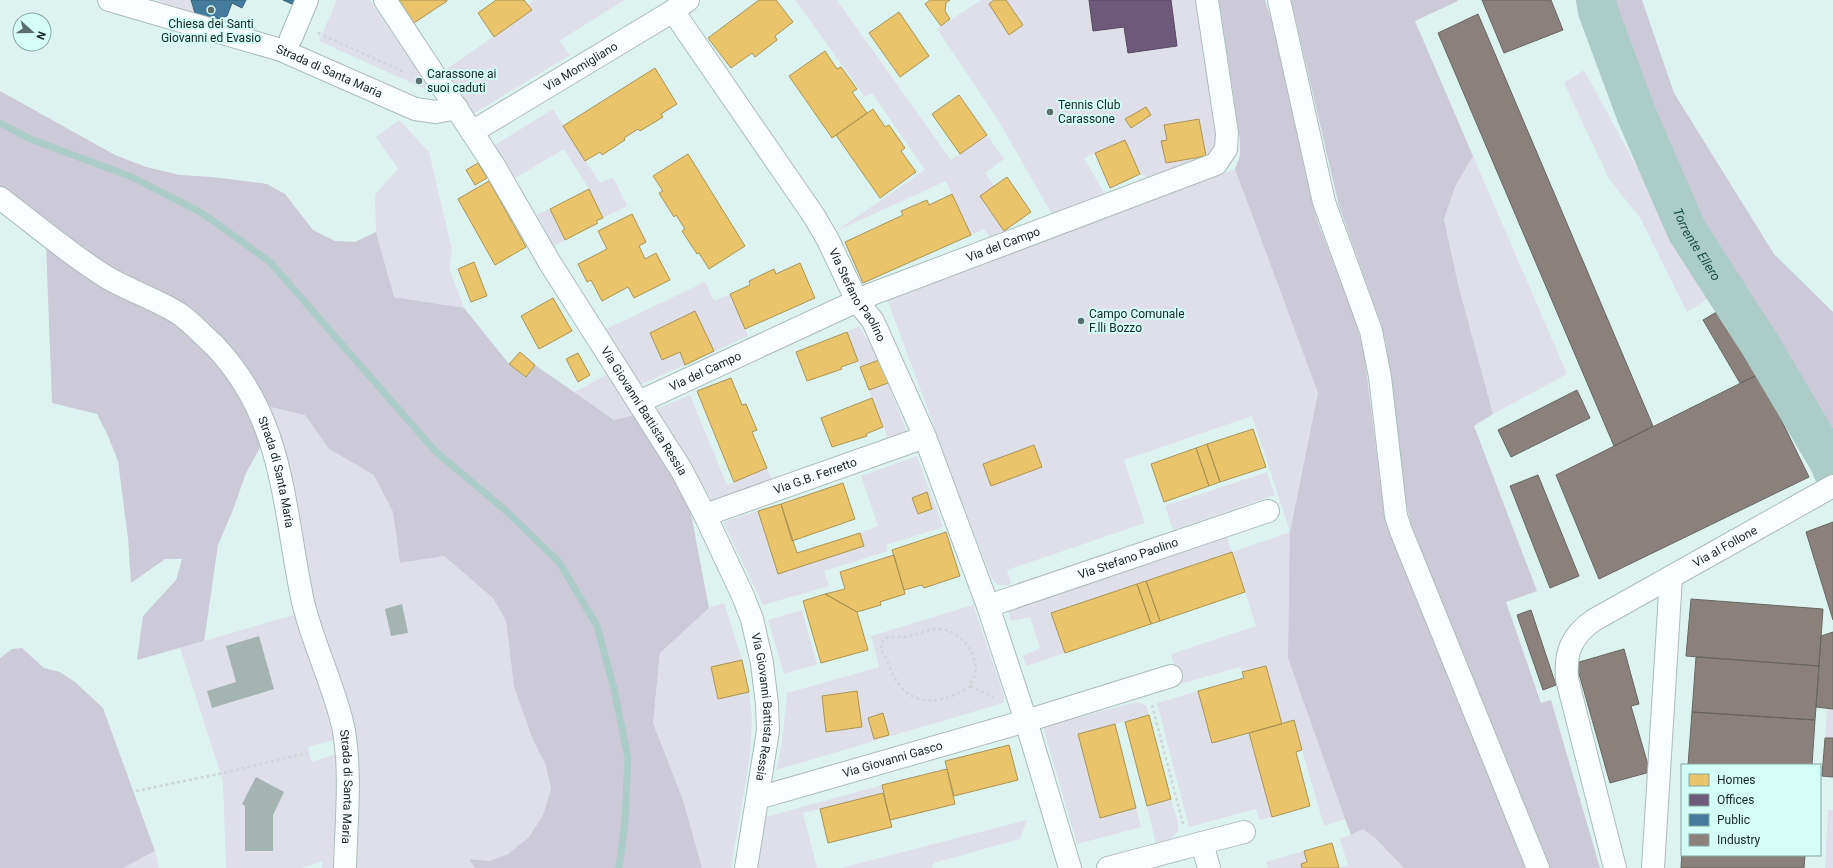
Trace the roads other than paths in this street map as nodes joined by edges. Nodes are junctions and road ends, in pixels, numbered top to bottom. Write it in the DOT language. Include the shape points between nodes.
graph roads {
  1 [pos="109,0"];
  2 [pos="307,0"];
  3 [pos="384,0"];
  4 [pos="1207,0"];
  5 [pos="1279,0"];
  6 [pos="680,6"];
  7 [pos="291,38"];
  8 [pos="457,108"];
  9 [pos="472,132"];
  10 [pos="0,198"];
  11 [pos="857,301"];
  12 [pos="639,402"];
  13 [pos="925,437"];
  14 [pos="1833,486"];
  15 [pos="1268,511"];
  16 [pos="705,515"];
  17 [pos="1671,578"];
  18 [pos="988,606"];
  19 [pos="1171,676"];
  20 [pos="1026,721"];
  21 [pos="758,798"];
  22 [pos="1244,832"];
  23 [pos="1202,843"];
  24 [pos="1155,862"];
  25 [pos="344,868"];
  26 [pos="746,868"];
  27 [pos="1070,868"];
  28 [pos="1108,868"];
  29 [pos="1209,868"];
  30 [pos="1538,868"];
  31 [pos="1615,868"];
  32 [pos="1653,868"];
  1 -- 8 [label="street, Strada di Santa Maria" via="281,50 415,109 436,112"];
  2 -- 7 [label="street"];
  3 -- 8 [label="street, Via Giovanni Battista Ressia"];
  4 -- 11 [label="street, Via del Campo" via="1227,133 1226,149 1216,164"];
  5 -- 30 [label="street" via="1324,202 1371,331 1380,377 1394,502 1399,524"];
  6 -- 9 [label="street, Via Momigliano"];
  6 -- 11 [label="street, Via Stefano Paolino" via="814,216"];
  8 -- 9 [label="street, Via Giovanni Battista Ressia"];
  9 -- 12 [label="street, Via Giovanni Battista Ressia" via="553,268"];
  10 -- 25 [label="street, Strada di Santa Maria" via="99,272 167,307 190,322 228,362 254,400 276,459 306,612 343,726 348,783"];
  11 -- 12 [label="street, Via del Campo"];
  11 -- 13 [label="street, Via Stefano Paolino" via="873,321"];
  12 -- 16 [label="street, Via Giovanni Battista Ressia" via="682,471"];
  13 -- 16 [label="street, Via G.B. Ferretto"];
  13 -- 18 [label="street, Via Stefano Paolino"];
  14 -- 17 [label="street, Via al Follone"];
  15 -- 18 [label="street, Via Stefano Paolino"];
  16 -- 21 [label="street, Via Giovanni Battista Ressia" via="752,619 762,663 768,731"];
  17 -- 31 [label="street, Via al Follone" via="1594,620 1576,635 1565,662 1566,679"];
  17 -- 32 [label="street"];
  18 -- 20 [label="street, Via Stefano Paolino"];
  19 -- 20 [label="street"];
  20 -- 21 [label="street, Via Giovanni Gasco"];
  20 -- 27 [label="street, Via Stefano Paolino"];
  21 -- 26 [label="street, Via Giovanni Battista Ressia"];
  22 -- 23 [label="street"];
  23 -- 24 [label="street"];
  23 -- 29 [label="street"];
  24 -- 28 [label="street"];
}
